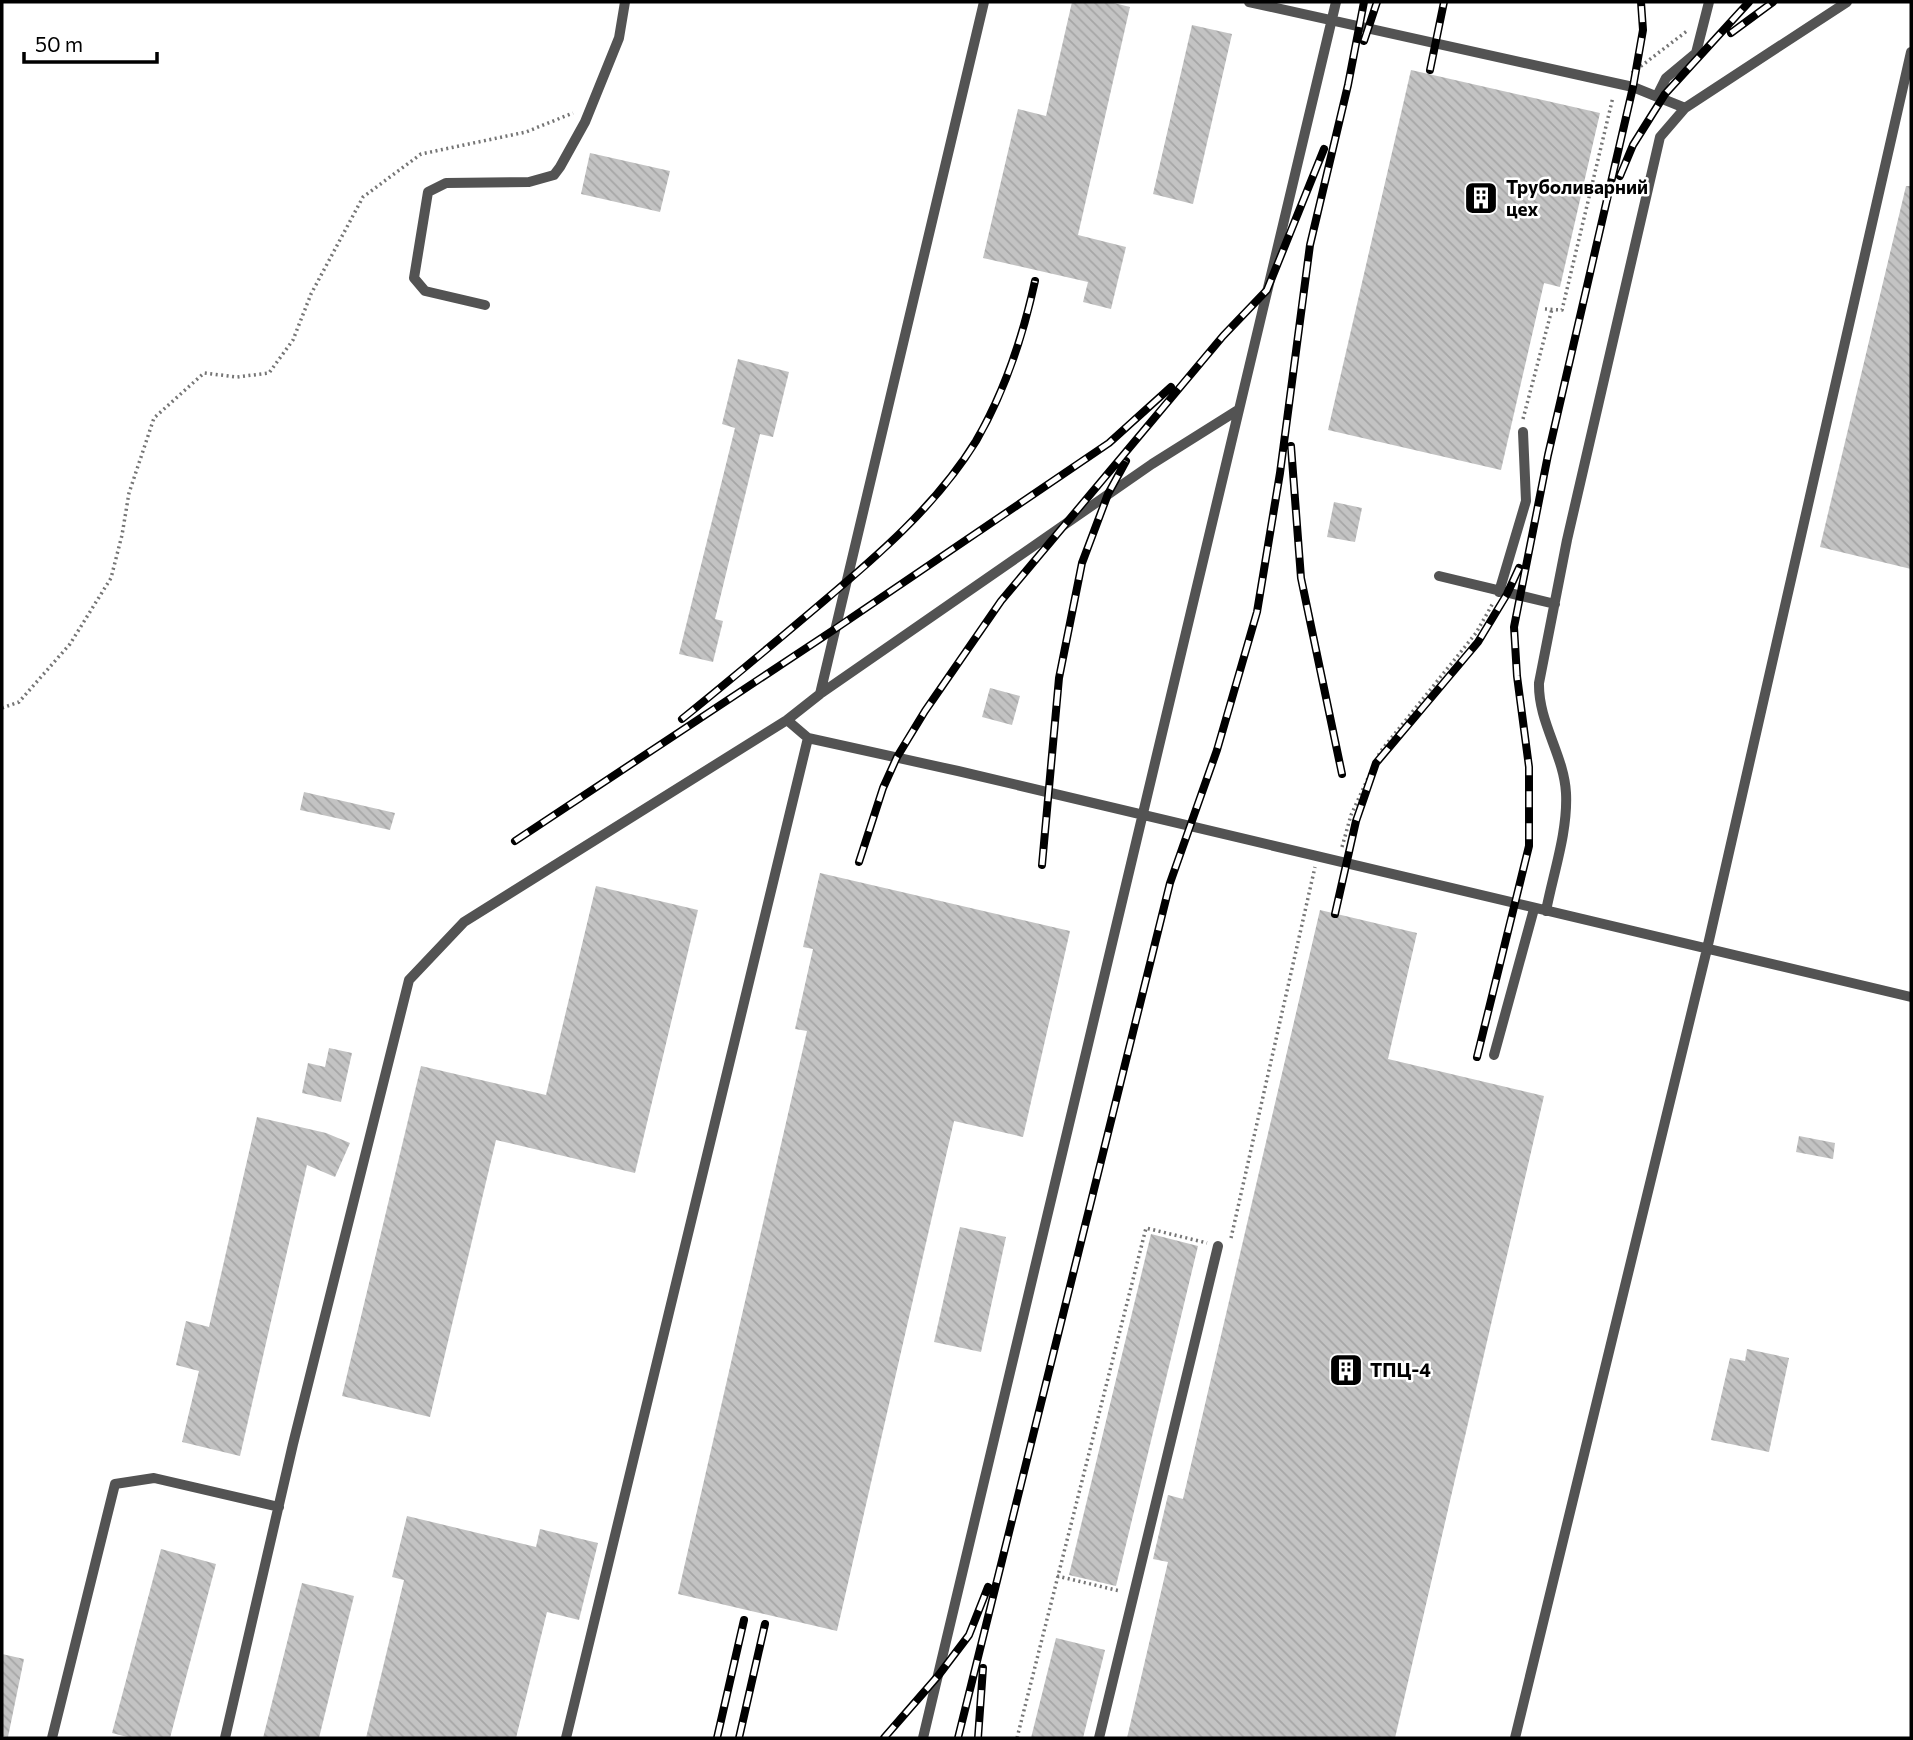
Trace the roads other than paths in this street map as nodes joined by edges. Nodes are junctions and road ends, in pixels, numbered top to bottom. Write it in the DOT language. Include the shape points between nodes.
graph roads {
  1 [pos="625,2"];
  2 [pos="984,2"];
  3 [pos="1249,2"];
  4 [pos="1336,2"];
  5 [pos="1709,2"];
  6 [pos="1847,2"];
  7 [pos="1332,20"];
  8 [pos="1911,52"];
  9 [pos="1657,96"];
  10 [pos="1685,108"];
  11 [pos="485,304"];
  12 [pos="1238,410"];
  13 [pos="1522,432"];
  14 [pos="1439,576"];
  15 [pos="1499,592"];
  16 [pos="1555,604"];
  17 [pos="820,694"];
  18 [pos="787,720"];
  19 [pos="808,737"];
  20 [pos="1142,814"];
  21 [pos="1540,910"];
  22 [pos="1707,949"];
  23 [pos="1911,997"];
  24 [pos="1494,1055"];
  25 [pos="1218,1245"];
  26 [pos="279,1507"];
  27 [pos="52,1738"];
  28 [pos="225,1738"];
  29 [pos="566,1738"];
  30 [pos="923,1738"];
  31 [pos="1100,1738"];
  32 [pos="1515,1738"];
  1 -- 11 [label="lane" via="619,38 591,106 554,175 529,182 446,183 428,192 414,278 425,291"];
  2 -- 17 [label="lane"];
  3 -- 7 [label="lane"];
  4 -- 7 [label="lane"];
  5 -- 9 [label="lane" via="1696,53 1667,78"];
  6 -- 10 [label="lane"];
  7 -- 9 [label="lane"];
  7 -- 12 [label="lane"];
  8 -- 22 [label="lane"];
  9 -- 10 [label="lane"];
  10 -- 16 [label="lane" via="1660,137"];
  12 -- 17 [label="lane" via="1152,464"];
  12 -- 20 [label="lane"];
  13 -- 15 [label="lane" via="1526,501"];
  14 -- 15 [label="lane"];
  15 -- 16 [label="lane"];
  16 -- 21 [label="lane" via="1539,701 1566,794 1563,827"];
  17 -- 18 [label="lane"];
  18 -- 19 [label="lane"];
  18 -- 26 [label="lane" via="464,922 409,980"];
  19 -- 20 [label="lane"];
  19 -- 29 [label="lane"];
  20 -- 21 [label="lane"];
  20 -- 30 [label="lane"];
  21 -- 22 [label="lane"];
  21 -- 24 [label="lane"];
  22 -- 23 [label="lane"];
  22 -- 32 [label="lane"];
  25 -- 31 [label="lane"];
  26 -- 27 [label="lane" via="154,1478 115,1484"];
  26 -- 28 [label="lane"];
}
